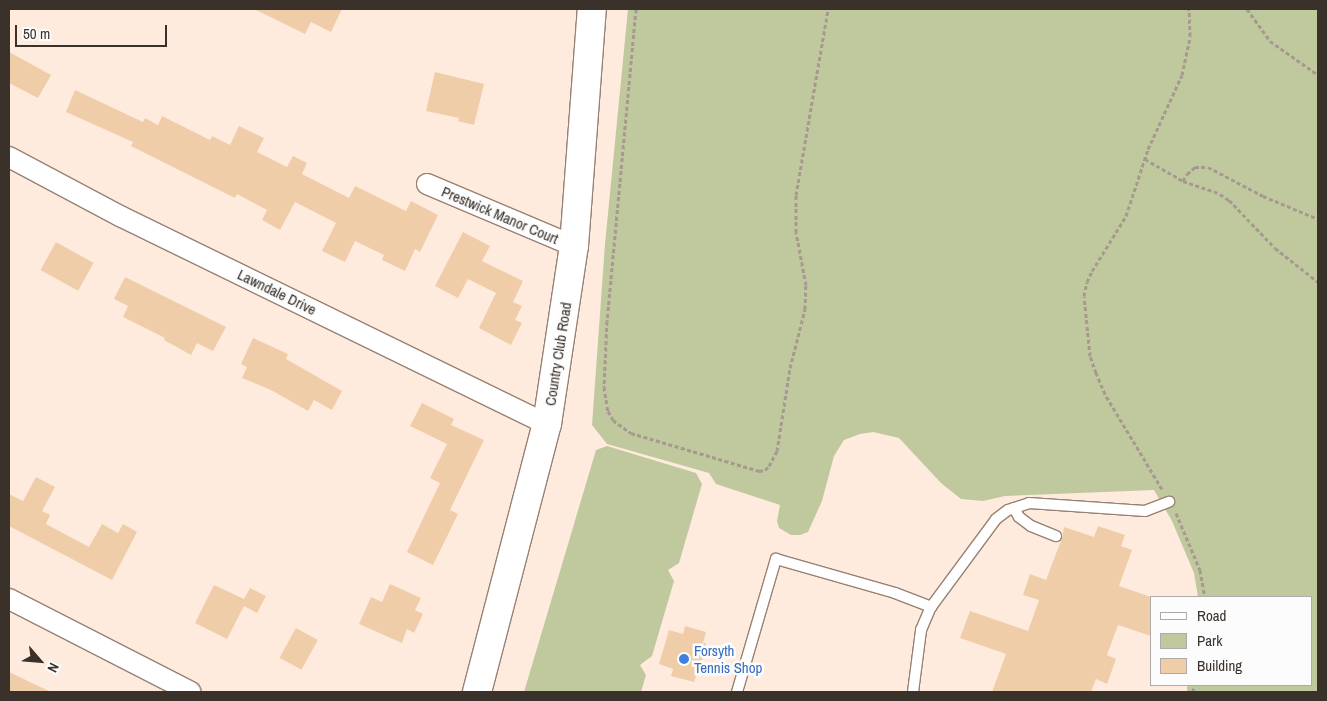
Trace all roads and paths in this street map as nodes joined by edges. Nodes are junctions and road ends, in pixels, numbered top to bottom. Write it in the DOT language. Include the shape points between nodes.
graph roads {
  1 [pos="592,9"];
  2 [pos="636,9"];
  3 [pos="828,9"];
  4 [pos="1189,9"];
  5 [pos="1247,9"];
  6 [pos="1318,75"];
  7 [pos="9,157"];
  8 [pos="1145,159"];
  9 [pos="1183,182"];
  10 [pos="427,184"];
  11 [pos="1318,219"];
  12 [pos="574,246"];
  13 [pos="1318,282"];
  14 [pos="547,424"];
  15 [pos="1169,502"];
  16 [pos="1014,508"];
  17 [pos="1056,536"];
  18 [pos="1205,596"];
  19 [pos="9,599"];
  20 [pos="931,607"];
  21 [pos="191,692"];
  22 [pos="477,692"];
  23 [pos="737,692"];
  24 [pos="913,692"];
  1 -- 12 [label="main road, Country Club Road"];
  2 -- 3 [label="path" via="606,321 604,387 608,411 612,420 631,433 758,471 770,466 777,451 790,368 805,309 806,291 796,232 796,195"];
  4 -- 8 [label="path" via="1190,36 1182,75"];
  5 -- 6 [label="path" via="1270,42"];
  7 -- 14 [label="street, Lawndale Drive" via="120,216"];
  8 -- 9 [label="path"];
  8 -- 15 [label="path" via="1126,216 1087,282 1084,306 1090,356 1105,394"];
  9 -- 11 [label="path" via="1196,167 1208,167 1263,196"];
  9 -- 13 [label="path" via="1229,200 1275,248"];
  10 -- 12 [label="street, Prestwick Manor Court"];
  12 -- 14 [label="main road, Country Club Road"];
  14 -- 22 [label="main road, Country Club Road"];
  15 -- 16 [label="lane" via="1145,511 1130,512 1030,504"];
  15 -- 18 [label="path" via="1188,536"];
  16 -- 17 [label="lane" via="1030,526"];
  16 -- 20 [label="lane" via="996,520"];
  19 -- 21 [label="street"];
  20 -- 23 [label="lane" via="895,593 776,559"];
  20 -- 24 [label="lane" via="921,630"];
}
